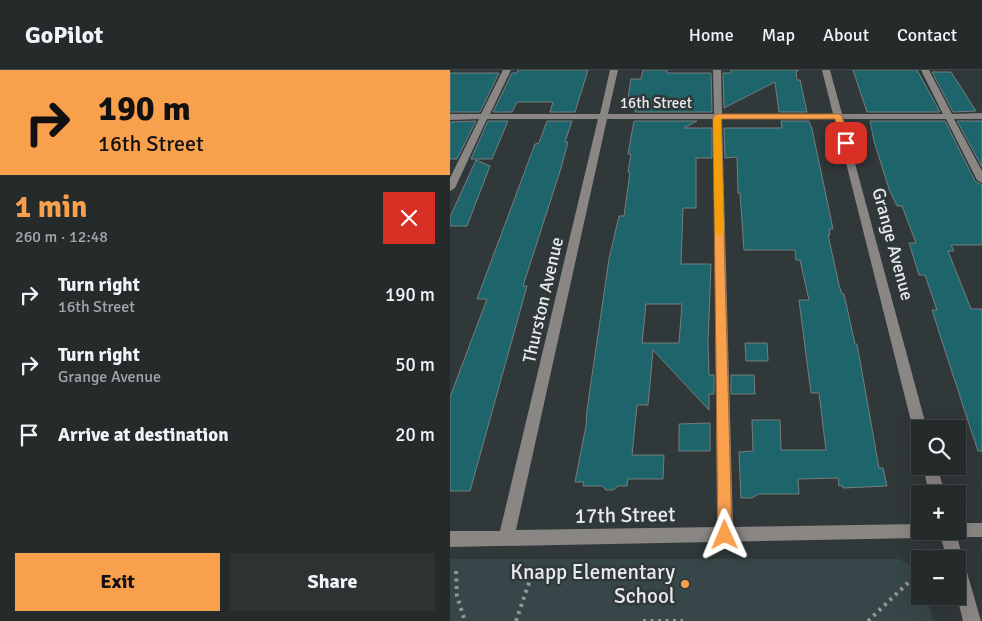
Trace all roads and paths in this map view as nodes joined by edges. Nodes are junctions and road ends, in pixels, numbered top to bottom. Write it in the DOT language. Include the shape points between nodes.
graph roads {
  1 [pos="507,70"];
  2 [pos="614,70"];
  3 [pos="717,70"];
  4 [pos="826,70"];
  5 [pos="925,70"];
  6 [pos="839,116"];
  7 [pos="948,116"];
  8 [pos="982,116"];
  9 [pos="484,117"];
  10 [pos="603,117"];
  11 [pos="717,117"];
  12 [pos="450,118"];
  13 [pos="982,180"];
  14 [pos="450,188"];
  15 [pos="918,420"];
  16 [pos="966,530"];
  17 [pos="982,530"];
  18 [pos="911,531"];
  19 [pos="725,535"];
  20 [pos="450,539"];
  21 [pos="506,539"];
  22 [pos="533,570"];
  23 [pos="456,571"];
  24 [pos="911,580"];
  25 [pos="966,599"];
  26 [pos="465,621"];
  27 [pos="516,621"];
  28 [pos="643,621"];
  29 [pos="683,621"];
  30 [pos="868,621"];
  31 [pos="972,621"];
  1 -- 9 [label="street"];
  2 -- 10 [label="street, Thurston Avenue"];
  3 -- 11 [label="street"];
  4 -- 6 [label="street, Grange Avenue"];
  5 -- 7 [label="street"];
  6 -- 7 [label="street, 16th Street"];
  6 -- 11 [label="street, 16th Street"];
  6 -- 15 [label="street, Grange Avenue"];
  7 -- 8 [label="street, 16th Street"];
  7 -- 13 [label="street"];
  9 -- 10 [label="street, 16th Street"];
  9 -- 12 [label="street, 16th Street"];
  9 -- 14 [label="street"];
  10 -- 11 [label="street, 16th Street"];
  10 -- 21 [label="street, Thurston Avenue"];
  11 -- 19 [label="street"];
  16 -- 17 [label="street"];
  18 -- 19 [label="street, 17th Street"];
  19 -- 21 [label="street, 17th Street"];
  20 -- 21 [label="street, 17th Street"];
  22 -- 27 [label="path"];
  23 -- 26 [label="path" via="455,591"];
  24 -- 30 [label="path"];
  25 -- 31 [label="street"];
  28 -- 29 [label="path"];
}
